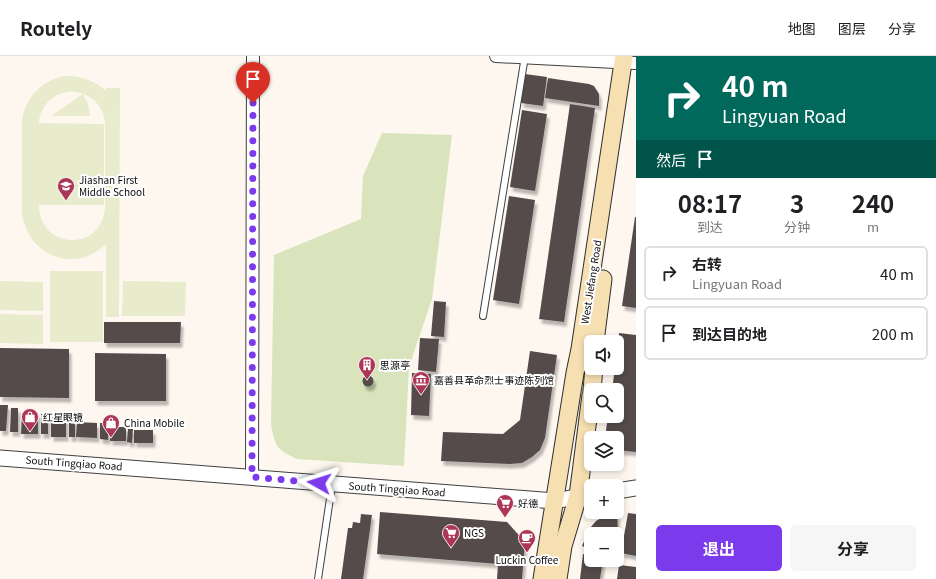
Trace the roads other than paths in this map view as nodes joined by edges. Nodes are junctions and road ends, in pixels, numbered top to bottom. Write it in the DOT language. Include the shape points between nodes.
graph roads {
  1 [pos="253,56"];
  2 [pos="496,56"];
  3 [pos="525,56"];
  4 [pos="630,60"];
  5 [pos="483,316"];
  6 [pos="596,335"];
  7 [pos="589,423"];
  8 [pos="0,458"];
  9 [pos="252,477"];
  10 [pos="585,479"];
  11 [pos="332,484"];
  12 [pos="636,488"];
  13 [pos="624,489"];
  14 [pos="584,495"];
  15 [pos="555,501"];
  16 [pos="318,579"];
  17 [pos="542,579"];
  18 [pos="558,579"];
  1 -- 9 [label="street"];
  2 -- 3 [label="street"];
  3 -- 4 [label="street"];
  3 -- 5 [label="lane"];
  4 -- 6 [label="main road, West Jiefang Road"];
  4 -- 15 [label="main road, West Jiefang Road"];
  7 -- 10 [label="main road"];
  8 -- 9 [label="street, South Tingqiao Road"];
  9 -- 11 [label="street, South Tingqiao Road"];
  11 -- 15 [label="street, South Tingqiao Road"];
  11 -- 16 [label="lane"];
  12 -- 13 [label="street"];
  14 -- 15 [label="street, South Tingqiao Road"];
  14 -- 18 [label="main road" via="562,546"];
  15 -- 17 [label="main road, West Jiefang Road"];
}
